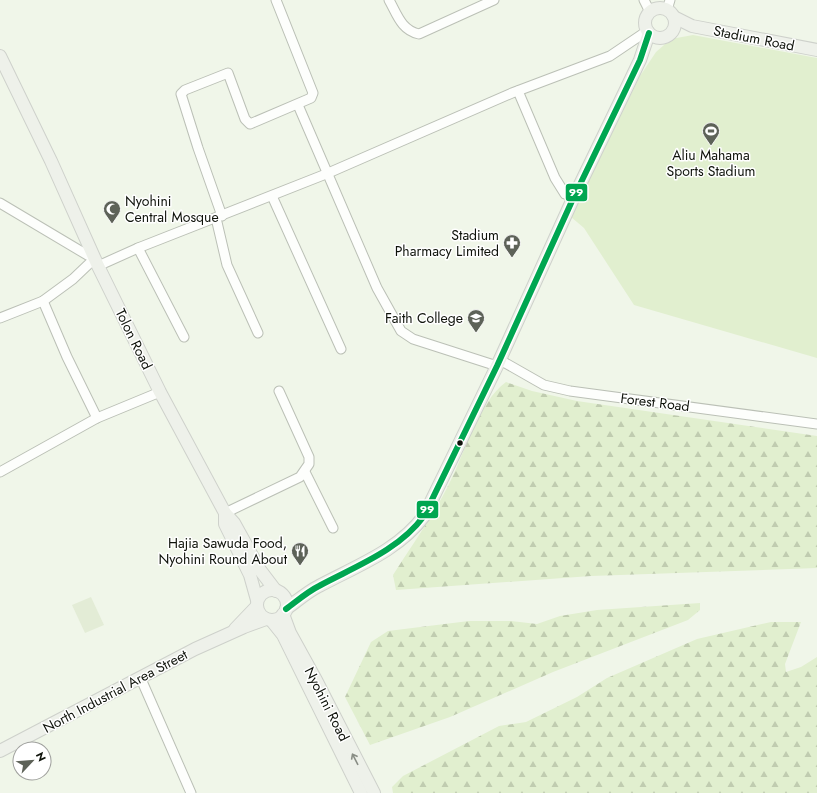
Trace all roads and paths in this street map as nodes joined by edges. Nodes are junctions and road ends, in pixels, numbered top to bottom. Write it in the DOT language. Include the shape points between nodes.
graph roads {
  1 [pos="276,0"];
  2 [pos="389,0"];
  3 [pos="494,0"];
  4 [pos="644,0"];
  5 [pos="670,9"];
  6 [pos="650,12"];
  7 [pos="692,26"];
  8 [pos="648,32"];
  9 [pos="667,35"];
  10 [pos="817,50"];
  11 [pos="0,56"];
  12 [pos="640,60"];
  13 [pos="518,91"];
  14 [pos="298,105"];
  15 [pos="326,174"];
  16 [pos="272,196"];
  17 [pos="574,198"];
  18 [pos="0,203"];
  19 [pos="219,217"];
  20 [pos="138,248"];
  21 [pos="96,263"];
  22 [pos="43,301"];
  23 [pos="0,318"];
  24 [pos="258,333"];
  25 [pos="184,337"];
  26 [pos="341,349"];
  27 [pos="498,363"];
  28 [pos="279,391"];
  29 [pos="160,392"];
  30 [pos="97,418"];
  31 [pos="817,424"];
  32 [pos="0,472"];
  33 [pos="305,472"];
  34 [pos="225,513"];
  35 [pos="333,528"];
  36 [pos="317,587"];
  37 [pos="278,592"];
  38 [pos="257,603"];
  39 [pos="285,612"];
  40 [pos="269,620"];
  41 [pos="231,633"];
  42 [pos="141,679"];
  43 [pos="0,750"];
  44 [pos="191,793"];
  45 [pos="361,793"];
  46 [pos="374,793"];
  1 -- 14 [label="street" via="313,93 311,98"];
  2 -- 3 [label="street" via="404,27 418,34"];
  4 -- 6 [label="street"];
  5 -- 6 [label="main road"];
  5 -- 7 [label="main road, Stadium Road"];
  5 -- 9 [label="main road" via="675,25"];
  6 -- 8 [label="main road" via="645,23"];
  7 -- 9 [label="main road, Stadium Road"];
  7 -- 10 [label="main road, Stadium Road"];
  8 -- 9 [label="main road" via="654,36"];
  8 -- 12 [label="main road"];
  8 -- 13 [label="street" via="610,56"];
  9 -- 12 [label="main road"];
  11 -- 21 [label="main road, Tolon Road" via="51,161"];
  12 -- 17 [label="main road"];
  13 -- 15 [label="street"];
  13 -- 17 [label="street" via="555,178 565,194"];
  14 -- 15 [label="street, Forest Road"];
  14 -- 19 [label="street" via="250,124 245,119 228,73 185,90 181,94"];
  15 -- 16 [label="street"];
  15 -- 27 [label="street, Forest Road" via="378,288 401,331 413,339"];
  16 -- 19 [label="street"];
  16 -- 26 [label="street"];
  17 -- 27 [label="main road"];
  18 -- 21 [label="street"];
  19 -- 20 [label="street"];
  19 -- 24 [label="street" via="227,265"];
  20 -- 21 [label="street"];
  20 -- 25 [label="street"];
  21 -- 22 [label="street"];
  21 -- 29 [label="main road, Tolon Road"];
  22 -- 23 [label="street"];
  22 -- 30 [label="street"];
  27 -- 31 [label="street, Forest Road" via="544,385 570,391"];
  27 -- 36 [label="main road" via="424,516 415,528 396,544"];
  28 -- 33 [label="street" via="309,456"];
  29 -- 30 [label="street"];
  29 -- 34 [label="main road, Tolon Road"];
  30 -- 32 [label="street"];
  33 -- 34 [label="street" via="300,477"];
  33 -- 35 [label="street"];
  34 -- 37 [label="main road" via="234,523 260,570"];
  34 -- 38 [label="main road" via="225,524 250,575"];
  36 -- 37 [label="main road" via="298,592"];
  36 -- 39 [label="main road"];
  37 -- 38 [label="main road" via="263,593"];
  37 -- 39 [label="main road" via="286,600"];
  38 -- 40 [label="main road" via="259,614"];
  38 -- 41 [label="main road, North Industrial Area Street"];
  39 -- 40 [label="main road" via="280,618"];
  46 -- 39 [label="main road, Nyohini Road, one-way" via="290,633"];
  40 -- 41 [label="main road, North Industrial Area Street"];
  40 -- 45 [label="main road, Nyohini Road" via="283,635"];
  41 -- 42 [label="main road, North Industrial Area Street" via="195,649"];
  42 -- 43 [label="main road, North Industrial Area Street"];
  42 -- 44 [label="street"];
}
